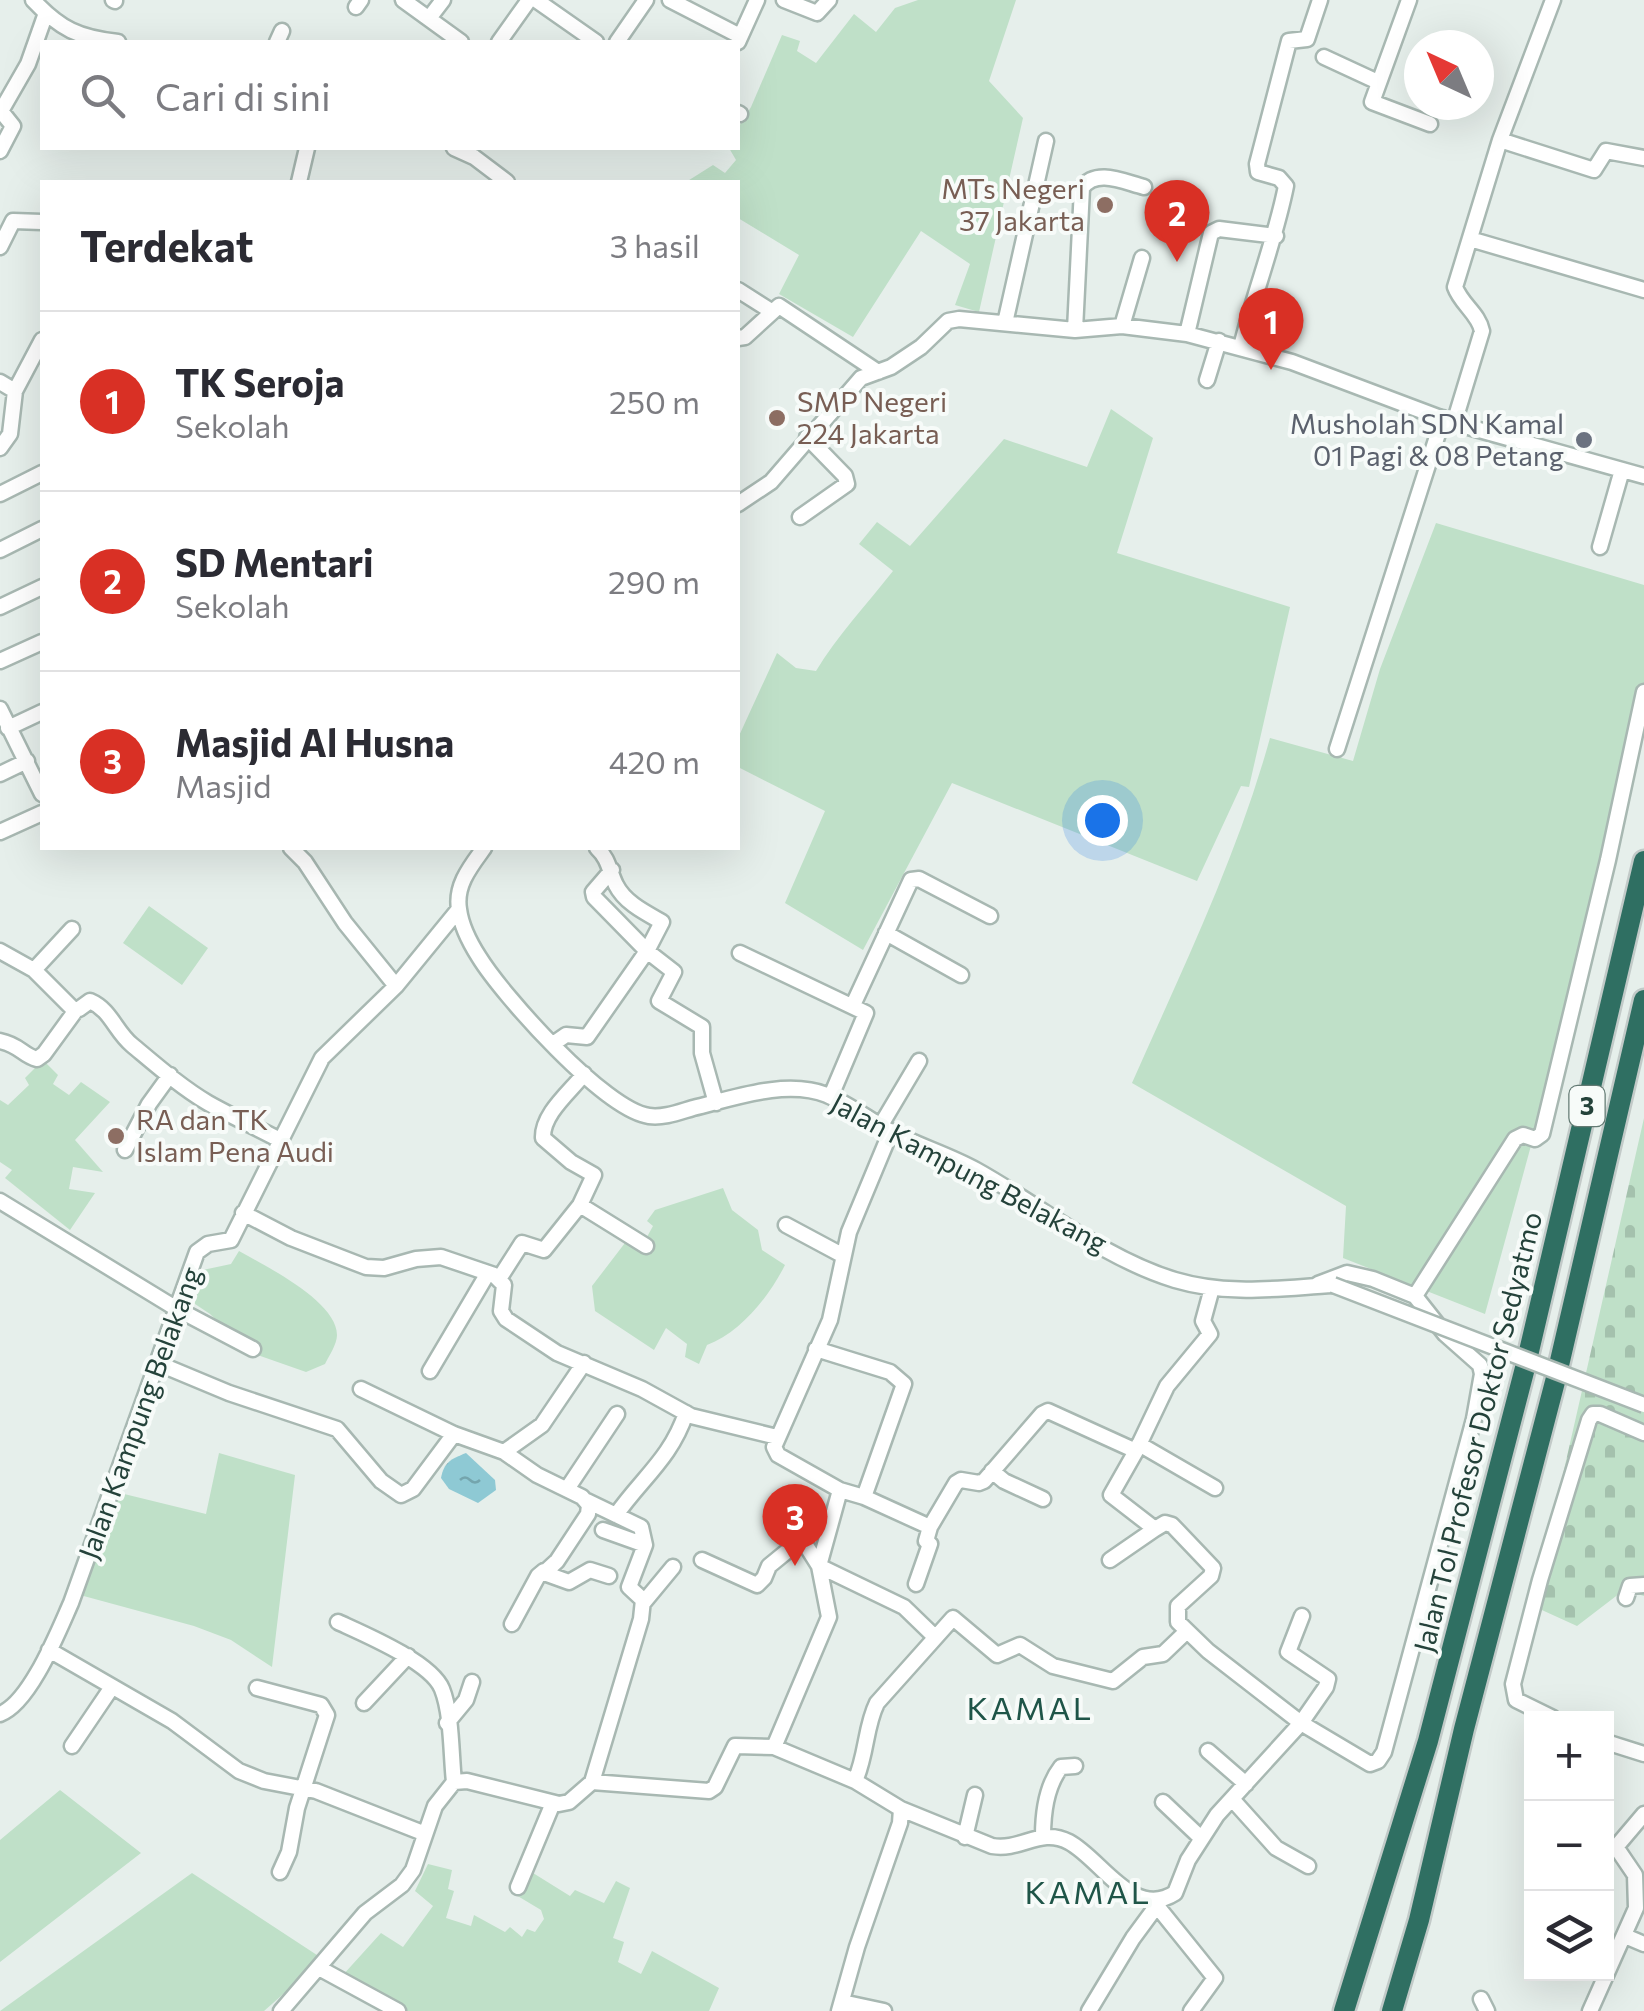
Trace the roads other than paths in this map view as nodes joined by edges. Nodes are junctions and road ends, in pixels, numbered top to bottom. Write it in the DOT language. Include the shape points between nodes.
graph roads {
  1 [pos="33,0"];
  2 [pos="402,0"];
  3 [pos="443,0"];
  4 [pos="533,0"];
  5 [pos="646,0"];
  6 [pos="670,0"];
  7 [pos="757,0"];
  8 [pos="784,0"];
  9 [pos="830,0"];
  10 [pos="1320,0"];
  11 [pos="1409,0"];
  12 [pos="1553,0"];
  13 [pos="46,13"];
  14 [pos="430,18"];
  15 [pos="739,39"];
  16 [pos="92,40"];
  17 [pos="458,40"];
  18 [pos="501,40"];
  19 [pos="593,40"];
  20 [pos="618,40"];
  21 [pos="1324,57"];
  22 [pos="1378,82"];
  23 [pos="1430,124"];
  24 [pos="1500,140"];
  25 [pos="1046,141"];
  26 [pos="307,150"];
  27 [pos="458,150"];
  28 [pos="0,151"];
  29 [pos="1644,158"];
  30 [pos="299,180"];
  31 [pos="504,180"];
  32 [pos="1144,187"];
  33 [pos="40,222"];
  34 [pos="1276,236"];
  35 [pos="1470,240"];
  36 [pos="0,247"];
  37 [pos="1142,258"];
  38 [pos="1644,290"];
  39 [pos="740,291"];
  40 [pos="771,311"];
  41 [pos="1006,323"];
  42 [pos="1122,326"];
  43 [pos="1075,330"];
  44 [pos="1187,334"];
  45 [pos="740,337"];
  46 [pos="1218,341"];
  47 [pos="40,344"];
  48 [pos="1240,347"];
  49 [pos="878,372"];
  50 [pos="1207,380"];
  51 [pos="0,382"];
  52 [pos="14,391"];
  53 [pos="1448,421"];
  54 [pos="807,437"];
  55 [pos="0,448"];
  56 [pos="1622,470"];
  57 [pos="40,474"];
  58 [pos="1644,476"];
  59 [pos="0,494"];
  60 [pos="740,503"];
  61 [pos="800,517"];
  62 [pos="40,530"];
  63 [pos="1600,547"];
  64 [pos="0,550"];
  65 [pos="40,588"];
  66 [pos="0,607"];
  67 [pos="40,643"];
  68 [pos="0,661"];
  69 [pos="1644,692"];
  70 [pos="0,709"];
  71 [pos="40,713"];
  72 [pos="8,728"];
  73 [pos="1336,749"];
  74 [pos="27,762"];
  75 [pos="0,774"];
  76 [pos="40,788"];
  77 [pos="40,814"];
  78 [pos="0,832"];
  79 [pos="293,850"];
  80 [pos="483,850"];
  81 [pos="598,850"];
  82 [pos="1644,861"];
  83 [pos="612,870"];
  84 [pos="458,909"];
  85 [pos="990,916"];
  86 [pos="72,929"];
  87 [pos="886,933"];
  88 [pos="647,950"];
  89 [pos="0,951"];
  90 [pos="740,954"];
  91 [pos="34,970"];
  92 [pos="962,976"];
  93 [pos="396,986"];
  94 [pos="1644,1000"];
  95 [pos="854,1005"];
  96 [pos="76,1010"];
  97 [pos="0,1041"];
  98 [pos="553,1044"];
  99 [pos="919,1061"];
  100 [pos="584,1074"];
  101 [pos="170,1075"];
  102 [pos="831,1096"];
  103 [pos="716,1103"];
  104 [pos="886,1128"];
  105 [pos="278,1140"];
  106 [pos="125,1150"];
  107 [pos="0,1201"];
  108 [pos="580,1205"];
  109 [pos="242,1213"];
  110 [pos="786,1225"];
  111 [pos="646,1246"];
  112 [pos="842,1255"];
  113 [pos="494,1276"];
  114 [pos="1314,1286"];
  115 [pos="1212,1288"];
  116 [pos="1415,1296"];
  117 [pos="177,1309"];
  118 [pos="253,1349"];
  119 [pos="816,1349"];
  120 [pos="584,1362"];
  121 [pos="158,1363"];
  122 [pos="430,1372"];
  123 [pos="361,1389"];
  124 [pos="1644,1405"];
  125 [pos="686,1413"];
  126 [pos="618,1414"];
  127 [pos="454,1434"];
  128 [pos="1644,1434"];
  129 [pos="777,1437"];
  130 [pos="1138,1447"];
  131 [pos="504,1452"];
  132 [pos="992,1471"];
  133 [pos="1215,1488"];
  134 [pos="566,1489"];
  135 [pos="840,1490"];
  136 [pos="864,1497"];
  137 [pos="1043,1500"];
  138 [pos="587,1501"];
  139 [pos="616,1515"];
  140 [pos="930,1527"];
  141 [pos="1155,1529"];
  142 [pos="603,1530"];
  143 [pos="645,1545"];
  144 [pos="702,1560"];
  145 [pos="1110,1560"];
  146 [pos="673,1566"];
  147 [pos="819,1566"];
  148 [pos="544,1572"];
  149 [pos="608,1576"];
  150 [pos="916,1584"];
  151 [pos="1644,1585"];
  152 [pos="1626,1598"];
  153 [pos="644,1602"];
  154 [pos="1302,1616"];
  155 [pos="338,1622"];
  156 [pos="512,1624"];
  157 [pos="1187,1631"];
  158 [pos="935,1637"];
  159 [pos="49,1650"];
  160 [pos="408,1656"];
  161 [pos="472,1682"];
  162 [pos="112,1687"];
  163 [pos="257,1688"];
  164 [pos="364,1704"];
  165 [pos="1539,1711"];
  166 [pos="0,1714"];
  167 [pos="448,1723"];
  168 [pos="1301,1723"];
  169 [pos="1614,1745"];
  170 [pos="72,1746"];
  171 [pos="774,1747"];
  172 [pos="1208,1752"];
  173 [pos="1644,1754"];
  174 [pos="1075,1766"];
  175 [pos="855,1781"];
  176 [pos="454,1782"];
  177 [pos="592,1782"];
  178 [pos="1246,1784"];
  179 [pos="306,1788"];
  180 [pos="975,1796"];
  181 [pos="1232,1799"];
  182 [pos="1163,1802"];
  183 [pos="553,1803"];
  184 [pos="900,1809"];
  185 [pos="1644,1814"];
  186 [pos="423,1834"];
  187 [pos="1044,1836"];
  188 [pos="966,1837"];
  189 [pos="1202,1838"];
  190 [pos="1614,1842"];
  191 [pos="1614,1847"];
  192 [pos="1308,1866"];
  193 [pos="280,1872"];
  194 [pos="518,1887"];
  195 [pos="1159,1903"];
  196 [pos="1419,1920"];
  197 [pos="1626,1936"];
  198 [pos="1644,1944"];
  199 [pos="322,1964"];
  200 [pos="840,2006"];
  201 [pos="280,2011"];
  202 [pos="398,2011"];
  203 [pos="884,2011"];
  204 [pos="1089,2011"];
  205 [pos="1191,2011"];
  206 [pos="1344,2011"];
  207 [pos="1389,2011"];
  208 [pos="1404,2011"];
  209 [pos="1590,2011"];
  1 -- 13 [label="street"];
  2 -- 14 [label="street"];
  3 -- 14 [label="street"];
  4 -- 18 [label="street"];
  4 -- 19 [label="street"];
  5 -- 20 [label="street"];
  6 -- 15 [label="street"];
  7 -- 15 [label="street"];
  8 -- 9 [label="street" via="817,12"];
  10 -- 34 [label="street" via="1308,39 1289,42 1256,164 1258,172 1286,186"];
  11 -- 22 [label="street"];
  12 -- 24 [label="street"];
  13 -- 16 [label="street"];
  13 -- 28 [label="street" via="1,111 13,126"];
  14 -- 17 [label="street"];
  21 -- 22 [label="street"];
  22 -- 23 [label="street" via="1372,102"];
  24 -- 29 [label="street" via="1594,170 1606,151"];
  24 -- 35 [label="street"];
  25 -- 41 [label="street"];
  26 -- 30 [label="street"];
  27 -- 31 [label="street"];
  32 -- 43 [label="street" via="1098,176 1082,188"];
  33 -- 36 [label="street" via="13,221"];
  34 -- 44 [label="street" via="1212,233"];
  34 -- 48 [label="street"];
  35 -- 38 [label="street"];
  35 -- 53 [label="street" via="1455,287 1482,332"];
  37 -- 42 [label="street"];
  39 -- 40 [label="street"];
  40 -- 45 [label="street"];
  40 -- 49 [label="street" via="784,308"];
  41 -- 43 [label="street"];
  41 -- 49 [label="street" via="948,321 921,347"];
  42 -- 43 [label="street"];
  42 -- 44 [label="street"];
  44 -- 46 [label="street"];
  46 -- 48 [label="street"];
  46 -- 50 [label="street"];
  47 -- 52 [label="street"];
  48 -- 53 [label="street"];
  49 -- 54 [label="street" via="861,378"];
  51 -- 52 [label="street"];
  52 -- 55 [label="street" via="10,434"];
  53 -- 56 [label="street"];
  53 -- 73 [label="street"];
  54 -- 60 [label="street" via="770,482"];
  54 -- 61 [label="street" via="847,484"];
  56 -- 58 [label="street"];
  56 -- 63 [label="street"];
  57 -- 59 [label="street"];
  62 -- 64 [label="street"];
  65 -- 66 [label="street"];
  67 -- 68 [label="street"];
  69 -- 116 [label="street" via="1542,1134 1515,1139"];
  70 -- 72 [label="street"];
  71 -- 72 [label="street"];
  72 -- 74 [label="street"];
  74 -- 75 [label="street"];
  74 -- 76 [label="street"];
  77 -- 78 [label="street"];
  79 -- 93 [label="street"];
  80 -- 84 [label="street, Jalan Kampung Belakang" via="460,884"];
  81 -- 83 [label="street"];
  82 -- 206 [label="highway, Jalan Tol Profesor Doktor Sedyatmo / 3" via="1428,1741"];
  83 -- 88 [label="street" via="624,896 662,922"];
  83 -- 88 [label="street" via="594,897"];
  84 -- 93 [label="street, Jalan Kampung Belakang"];
  84 -- 98 [label="street, Jalan Kampung Belakang" via="480,959"];
  85 -- 87 [label="street" via="914,878"];
  86 -- 91 [label="street"];
  87 -- 92 [label="street"];
  87 -- 95 [label="street"];
  88 -- 98 [label="street" via="587,1037 566,1035"];
  88 -- 103 [label="street" via="675,973 658,1001 702,1027"];
  89 -- 91 [label="street"];
  90 -- 95 [label="street"];
  91 -- 96 [label="street"];
  93 -- 105 [label="street, Jalan Kampung Belakang" via="322,1058"];
  94 -- 196 [label="highway, 3"];
  95 -- 102 [label="street" via="866,1017"];
  96 -- 97 [label="street" via="37,1059"];
  96 -- 101 [label="street" via="95,1002 120,1035"];
  98 -- 100 [label="street, Jalan Kampung Belakang"];
  99 -- 104 [label="street"];
  100 -- 103 [label="street, Jalan Kampung Belakang" via="648,1116"];
  100 -- 108 [label="street" via="542,1133 594,1175"];
  101 -- 105 [label="street"];
  101 -- 106 [label="street"];
  102 -- 103 [label="street, Jalan Kampung Belakang" via="771,1090"];
  102 -- 104 [label="street, Jalan Kampung Belakang"];
  104 -- 112 [label="street"];
  104 -- 115 [label="street, Jalan Kampung Belakang" via="974,1169 1144,1267"];
  105 -- 109 [label="street, Jalan Kampung Belakang"];
  107 -- 117 [label="street"];
  108 -- 111 [label="street"];
  108 -- 113 [label="street" via="542,1251 522,1243"];
  109 -- 113 [label="street" via="366,1268 432,1256"];
  109 -- 117 [label="street, Jalan Kampung Belakang" via="230,1241 198,1250"];
  110 -- 112 [label="street"];
  112 -- 119 [label="street" via="836,1302"];
  113 -- 120 [label="street" via="506,1289 506,1319 557,1354"];
  113 -- 122 [label="street"];
  114 -- 115 [label="street, Jalan Kampung Belakang"];
  114 -- 116 [label="street" via="1347,1273"];
  114 -- 124 [label="street, Jalan Kampung Belakang, bridge" via="1333,1286"];
  115 -- 130 [label="street" via="1203,1321 1210,1334 1166,1386"];
  116 -- 168 [label="street" via="1480,1364 1474,1420 1384,1752 1378,1761 1361,1761"];
  117 -- 118 [label="street"];
  117 -- 121 [label="street, Jalan Kampung Belakang"];
  119 -- 129 [label="street"];
  119 -- 136 [label="street" via="897,1375 904,1384"];
  120 -- 125 [label="street"];
  120 -- 131 [label="street" via="542,1425"];
  121 -- 127 [label="street" via="326,1423 346,1437 386,1487 402,1495"];
  121 -- 159 [label="street, Jalan Kampung Belakang"];
  123 -- 127 [label="street"];
  125 -- 129 [label="street"];
  125 -- 139 [label="street" via="671,1448"];
  126 -- 134 [label="street"];
  127 -- 131 [label="street"];
  128 -- 165 [label="street" via="1600,1414 1589,1420 1513,1684 1516,1700"];
  129 -- 135 [label="street" via="778,1454"];
  130 -- 132 [label="street" via="1048,1411"];
  130 -- 133 [label="street"];
  130 -- 141 [label="street" via="1111,1495"];
  131 -- 134 [label="street"];
  132 -- 137 [label="street"];
  132 -- 140 [label="street" via="982,1482 956,1483"];
  134 -- 138 [label="street"];
  135 -- 136 [label="street"];
  135 -- 147 [label="street"];
  136 -- 140 [label="street"];
  138 -- 139 [label="street"];
  138 -- 148 [label="street" via="588,1514"];
  139 -- 143 [label="street" via="642,1529"];
  140 -- 150 [label="street"];
  141 -- 145 [label="street"];
  141 -- 157 [label="street" via="1172,1526 1213,1568 1176,1610"];
  142 -- 143 [label="street"];
  143 -- 153 [label="street" via="629,1587"];
  144 -- 147 [label="street" via="757,1585 802,1539"];
  146 -- 153 [label="street"];
  147 -- 158 [label="street" via="904,1608"];
  147 -- 171 [label="street" via="830,1618"];
  148 -- 149 [label="street" via="569,1582 590,1570"];
  148 -- 156 [label="street"];
  151 -- 152 [label="street" via="1630,1586"];
  153 -- 177 [label="street"];
  154 -- 168 [label="street" via="1288,1652 1328,1682"];
  155 -- 160 [label="street"];
  157 -- 158 [label="street" via="1113,1682 1053,1666 1020,1645 997,1655 952,1618"];
  157 -- 168 [label="street"];
  158 -- 175 [label="street" via="876,1703"];
  159 -- 162 [label="street"];
  159 -- 166 [label="street, Jalan Kampung Belakang" via="16,1703"];
  160 -- 164 [label="street"];
  160 -- 167 [label="street" via="442,1688"];
  161 -- 167 [label="street"];
  162 -- 170 [label="street"];
  162 -- 179 [label="street" via="172,1720 239,1771"];
  163 -- 179 [label="street" via="325,1708"];
  167 -- 176 [label="street"];
  168 -- 178 [label="street"];
  169 -- 173 [label="street"];
  171 -- 175 [label="street"];
  171 -- 177 [label="street" via="735,1746 708,1791"];
  172 -- 178 [label="street"];
  174 -- 187 [label="street" via="1056,1773"];
  175 -- 184 [label="street"];
  176 -- 183 [label="street"];
  176 -- 186 [label="street"];
  177 -- 183 [label="street" via="570,1802"];
  178 -- 181 [label="street"];
  179 -- 186 [label="street"];
  179 -- 193 [label="street"];
  180 -- 188 [label="street"];
  181 -- 189 [label="street"];
  181 -- 192 [label="street" via="1276,1848"];
  182 -- 189 [label="street"];
  183 -- 194 [label="street"];
  184 -- 188 [label="street"];
  184 -- 200 [label="street"];
  185 -- 190 [label="street"];
  186 -- 199 [label="street" via="402,1886 366,1913"];
  187 -- 188 [label="street" via="1008,1849"];
  187 -- 195 [label="street" via="1074,1845 1129,1892"];
  189 -- 195 [label="street" via="1175,1893"];
  191 -- 197 [label="street" via="1637,1888"];
  195 -- 204 [label="street"];
  195 -- 205 [label="street" via="1216,1980"];
  196 -- 207 [label="highway, 3"];
  196 -- 208 [label="highway"];
  197 -- 198 [label="street"];
  197 -- 209 [label="street"];
  199 -- 201 [label="street"];
  199 -- 202 [label="street"];
  200 -- 203 [label="street"];
}
